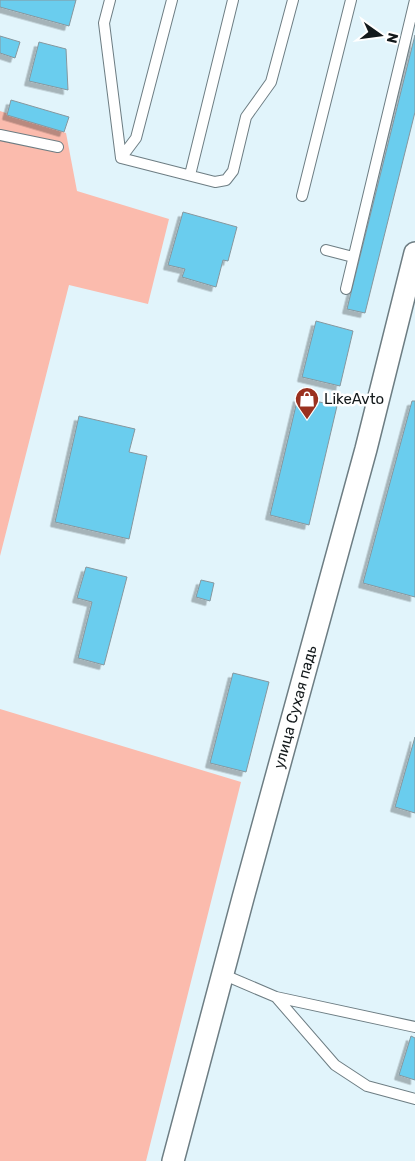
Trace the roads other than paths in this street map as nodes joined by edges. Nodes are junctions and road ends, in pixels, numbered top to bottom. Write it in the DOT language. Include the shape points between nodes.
graph roads {
  1 [pos="110,0"];
  2 [pos="172,0"];
  3 [pos="233,0"];
  4 [pos="292,0"];
  5 [pos="351,0"];
  6 [pos="415,0"];
  7 [pos="0,134"];
  8 [pos="58,147"];
  9 [pos="121,158"];
  10 [pos="190,175"];
  11 [pos="302,196"];
  12 [pos="326,250"];
  13 [pos="415,253"];
  14 [pos="354,257"];
  15 [pos="346,289"];
  16 [pos="222,974"];
  17 [pos="276,997"];
  18 [pos="415,1027"];
  19 [pos="415,1099"];
  20 [pos="173,1161"];
  1 -- 9 [label="lane" via="104,23"];
  2 -- 9 [label="lane" via="136,138"];
  3 -- 10 [label="lane"];
  4 -- 10 [label="lane" via="271,82 246,117 233,171 226,180 215,182"];
  5 -- 11 [label="lane"];
  6 -- 14 [label="lane"];
  7 -- 8 [label="lane"];
  9 -- 10 [label="lane"];
  12 -- 14 [label="lane"];
  13 -- 16 [label="street, улица Сухая падь" via="366,449"];
  14 -- 15 [label="lane"];
  16 -- 17 [label="lane"];
  16 -- 20 [label="street, улица Сухая падь"];
  17 -- 18 [label="lane"];
  17 -- 19 [label="lane" via="335,1066 367,1086"];
}
